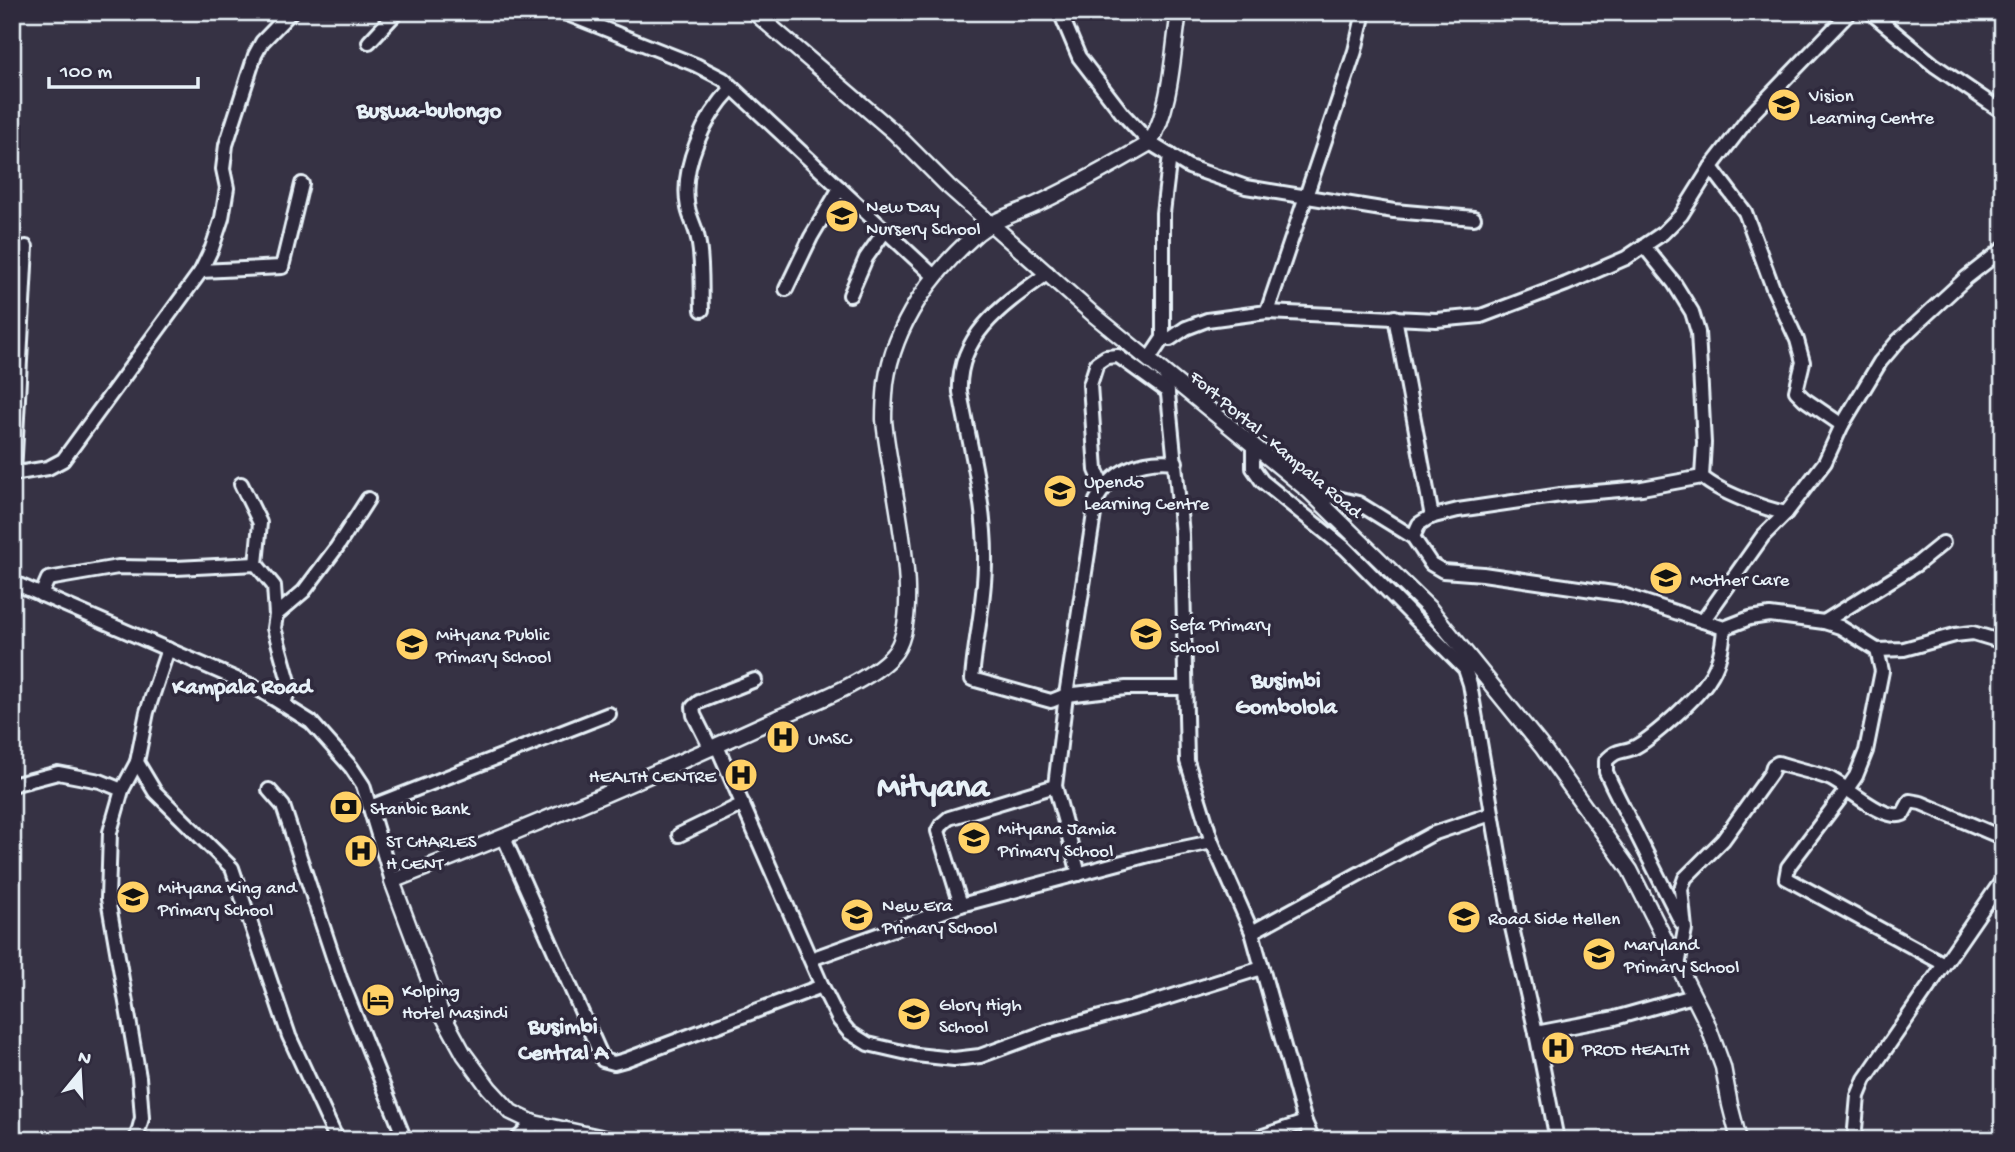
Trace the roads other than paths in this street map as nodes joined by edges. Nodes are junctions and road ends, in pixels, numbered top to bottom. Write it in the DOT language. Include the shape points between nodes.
graph roads {
  1 [pos="291,12"];
  2 [pos="397,12"];
  3 [pos="562,12"];
  4 [pos="754,12"];
  5 [pos="1060,12"];
  6 [pos="1179,12"];
  7 [pos="1364,12"];
  8 [pos="1850,12"];
  9 [pos="1870,12"];
  10 [pos="586,17"];
  11 [pos="369,42"];
  12 [pos="732,88"];
  13 [pos="2003,112"];
  14 [pos="1150,143"];
  15 [pos="1170,155"];
  16 [pos="1711,167"];
  17 [pos="302,184"];
  18 [pos="840,188"];
  19 [pos="1305,197"];
  20 [pos="1474,218"];
  21 [pos="990,223"];
  22 [pos="885,231"];
  23 [pos="1644,246"];
  24 [pos="26,247"];
  25 [pos="2003,250"];
  26 [pos="201,271"];
  27 [pos="1048,273"];
  28 [pos="934,276"];
  29 [pos="786,289"];
  30 [pos="850,295"];
  31 [pos="702,310"];
  32 [pos="1267,312"];
  33 [pos="1395,317"];
  34 [pos="1163,338"];
  35 [pos="1149,359"];
  36 [pos="1166,374"];
  37 [pos="1168,392"];
  38 [pos="1842,425"];
  39 [pos="1253,446"];
  40 [pos="1175,462"];
  41 [pos="13,474"];
  42 [pos="1702,477"];
  43 [pos="241,484"];
  44 [pos="1103,486"];
  45 [pos="1309,491"];
  46 [pos="368,499"];
  47 [pos="1786,513"];
  48 [pos="1433,517"];
  49 [pos="1413,537"];
  50 [pos="1943,543"];
  51 [pos="256,564"];
  52 [pos="12,582"];
  53 [pos="41,595"];
  54 [pos="276,615"];
  55 [pos="1703,621"];
  56 [pos="1824,622"];
  57 [pos="1724,628"];
  58 [pos="2003,642"];
  59 [pos="168,649"];
  60 [pos="1877,650"];
  61 [pos="755,680"];
  62 [pos="1185,688"];
  63 [pos="1066,695"];
  64 [pos="284,704"];
  65 [pos="609,714"];
  66 [pos="714,747"];
  67 [pos="137,762"];
  68 [pos="12,785"];
  69 [pos="1055,786"];
  70 [pos="1847,789"];
  71 [pos="122,790"];
  72 [pos="269,790"];
  73 [pos="743,804"];
  74 [pos="370,807"];
  75 [pos="1491,814"];
  76 [pos="679,835"];
  77 [pos="504,838"];
  78 [pos="2003,838"];
  79 [pos="1212,842"];
  80 [pos="1079,874"];
  81 [pos="2003,879"];
  82 [pos="391,881"];
  83 [pos="961,905"];
  84 [pos="1685,929"];
  85 [pos="1252,932"];
  86 [pos="811,959"];
  87 [pos="1944,964"];
  88 [pos="1678,966"];
  89 [pos="1262,968"];
  90 [pos="822,986"];
  91 [pos="1693,996"];
  92 [pos="1536,1033"];
  93 [pos="1305,1122"];
  94 [pos="534,1123"];
  95 [pos="136,1140"];
  96 [pos="337,1140"];
  97 [pos="405,1140"];
  98 [pos="517,1140"];
  99 [pos="613,1140"];
  100 [pos="1251,1140"];
  101 [pos="1313,1140"];
  102 [pos="1557,1140"];
  103 [pos="1739,1140"];
  104 [pos="1854,1140"];
  1 -- 26 [label="street" via="262,41 255,55 226,145 222,218"];
  2 -- 11 [label="street"];
  3 -- 10 [label="street"];
  4 -- 21 [label="main road, Fort Portal - Kampala Road" via="895,133"];
  5 -- 14 [label="street" via="1079,57"];
  6 -- 14 [label="main road" via="1163,116"];
  7 -- 19 [label="street"];
  8 -- 16 [label="street" via="1751,115"];
  9 -- 13 [label="street" via="1934,65"];
  10 -- 12 [label="street" via="711,71"];
  12 -- 18 [label="street"];
  12 -- 31 [label="street" via="694,149 688,172 688,209 699,241"];
  14 -- 15 [label="street"];
  14 -- 21 [label="main road" via="1036,204"];
  15 -- 19 [label="street" via="1246,187"];
  15 -- 34 [label="street" via="1163,213"];
  16 -- 23 [label="street" via="1681,215"];
  16 -- 38 [label="street" via="1745,212 1797,341 1802,362 1796,391"];
  17 -- 26 [label="street" via="282,267"];
  18 -- 22 [label="street"];
  18 -- 29 [label="street"];
  19 -- 20 [label="street"];
  19 -- 32 [label="street"];
  21 -- 27 [label="main road, Fort Portal - Kampala Road"];
  21 -- 28 [label="main road"];
  22 -- 28 [label="street"];
  22 -- 30 [label="street" via="866,258"];
  23 -- 33 [label="street" via="1566,284 1481,316"];
  23 -- 42 [label="street" via="1675,283 1698,332"];
  24 -- 41 [label="street"];
  25 -- 38 [label="street" via="1898,341"];
  26 -- 41 [label="street" via="63,460 48,468"];
  27 -- 35 [label="main road, Fort Portal - Kampala Road"];
  27 -- 63 [label="street" via="994,313 978,331 959,375 985,557 972,679 1051,701"];
  28 -- 66 [label="main road" via="897,345 886,382 884,419 904,541 907,617 901,640 893,655 848,685"];
  32 -- 33 [label="street"];
  32 -- 34 [label="street" via="1207,320 1170,339"];
  33 -- 48 [label="street"];
  34 -- 35 [label="street"];
  35 -- 36 [label="main road, Fort Portal - Kampala Road"];
  36 -- 37 [label="street"];
  36 -- 39 [label="main road, Fort Portal - Kampala Road"];
  37 -- 40 [label="street"];
  37 -- 44 [label="street" via="1118,356 1097,363 1090,385 1096,470"];
  38 -- 47 [label="street" via="1825,462"];
  39 -- 45 [label="main road, Fort Portal - Kampala Road"];
  39 -- 75 [label="street" via="1253,468 1262,481 1345,548 1465,669"];
  40 -- 44 [label="street" via="1160,460 1119,472"];
  40 -- 62 [label="street" via="1182,534"];
  42 -- 47 [label="street" via="1728,492"];
  42 -- 48 [label="street" via="1481,506"];
  43 -- 51 [label="street" via="260,523"];
  44 -- 63 [label="street" via="1096,501"];
  45 -- 49 [label="street" via="1358,503"];
  45 -- 88 [label="main road, Fort Portal - Kampala Road" via="1430,609 1519,717 1630,870"];
  46 -- 54 [label="street" via="304,591"];
  47 -- 55 [label="street" via="1755,547"];
  48 -- 49 [label="street" via="1419,524"];
  49 -- 55 [label="street" via="1431,564 1443,571 1620,594"];
  50 -- 56 [label="street" via="1917,565"];
  51 -- 53 [label="street" via="118,567 48,579"];
  51 -- 54 [label="street" via="274,586"];
  52 -- 53 [label="street"];
  53 -- 59 [label="street"];
  54 -- 64 [label="street" via="274,628 290,685"];
  55 -- 57 [label="street"];
  56 -- 57 [label="street" via="1770,615"];
  56 -- 60 [label="street"];
  57 -- 84 [label="street" via="1710,679 1674,718 1633,748 1613,753 1605,761 1612,785"];
  58 -- 60 [label="street" via="1973,633 1904,649"];
  59 -- 64 [label="street"];
  59 -- 67 [label="street" via="147,712"];
  60 -- 70 [label="street" via="1882,671 1866,751"];
  61 -- 66 [label="street" via="694,707 694,715"];
  62 -- 63 [label="street"];
  62 -- 79 [label="street" via="1187,761"];
  63 -- 69 [label="street"];
  64 -- 74 [label="street" via="311,722 351,767"];
  65 -- 74 [label="street"];
  66 -- 73 [label="street"];
  66 -- 77 [label="main road"];
  67 -- 71 [label="street"];
  67 -- 96 [label="street" via="155,792 232,868 289,1036"];
  68 -- 71 [label="street" via="58,773"];
  69 -- 80 [label="street"];
  69 -- 83 [label="street" via="942,824 938,831"];
  70 -- 78 [label="street" via="1894,816 1903,814 1910,801 1915,801"];
  70 -- 84 [label="street" via="1829,778 1778,763 1773,766 1723,840 1685,878 1681,889"];
  70 -- 87 [label="street" via="1788,867 1786,878"];
  71 -- 95 [label="street" via="110,832 108,899 139,1077 142,1118"];
  72 -- 97 [label="street" via="283,806 340,978"];
  73 -- 76 [label="street"];
  73 -- 86 [label="street"];
  74 -- 82 [label="street"];
  75 -- 85 [label="street" via="1432,834"];
  75 -- 92 [label="street"];
  77 -- 82 [label="main road"];
  77 -- 90 [label="street" via="603,1059 625,1060"];
  79 -- 80 [label="street"];
  79 -- 85 [label="street"];
  80 -- 83 [label="street"];
  81 -- 87 [label="street"];
  82 -- 94 [label="main road" via="441,1012 464,1054 511,1112"];
  83 -- 86 [label="street"];
  84 -- 88 [label="street"];
  85 -- 89 [label="street"];
  86 -- 90 [label="street"];
  87 -- 104 [label="street" via="1865,1079 1858,1096"];
  88 -- 91 [label="main road, Fort Portal - Kampala Road"];
  89 -- 90 [label="street" via="980,1056 954,1059 868,1044 839,1020"];
  89 -- 93 [label="street"];
  91 -- 92 [label="street" via="1615,1018"];
  91 -- 103 [label="main road, Fort Portal - Kampala Road" via="1723,1068"];
  92 -- 102 [label="street"];
  93 -- 100 [label="street"];
  93 -- 101 [label="street"];
  94 -- 98 [label="main road"];
  94 -- 99 [label="main road"];
}
